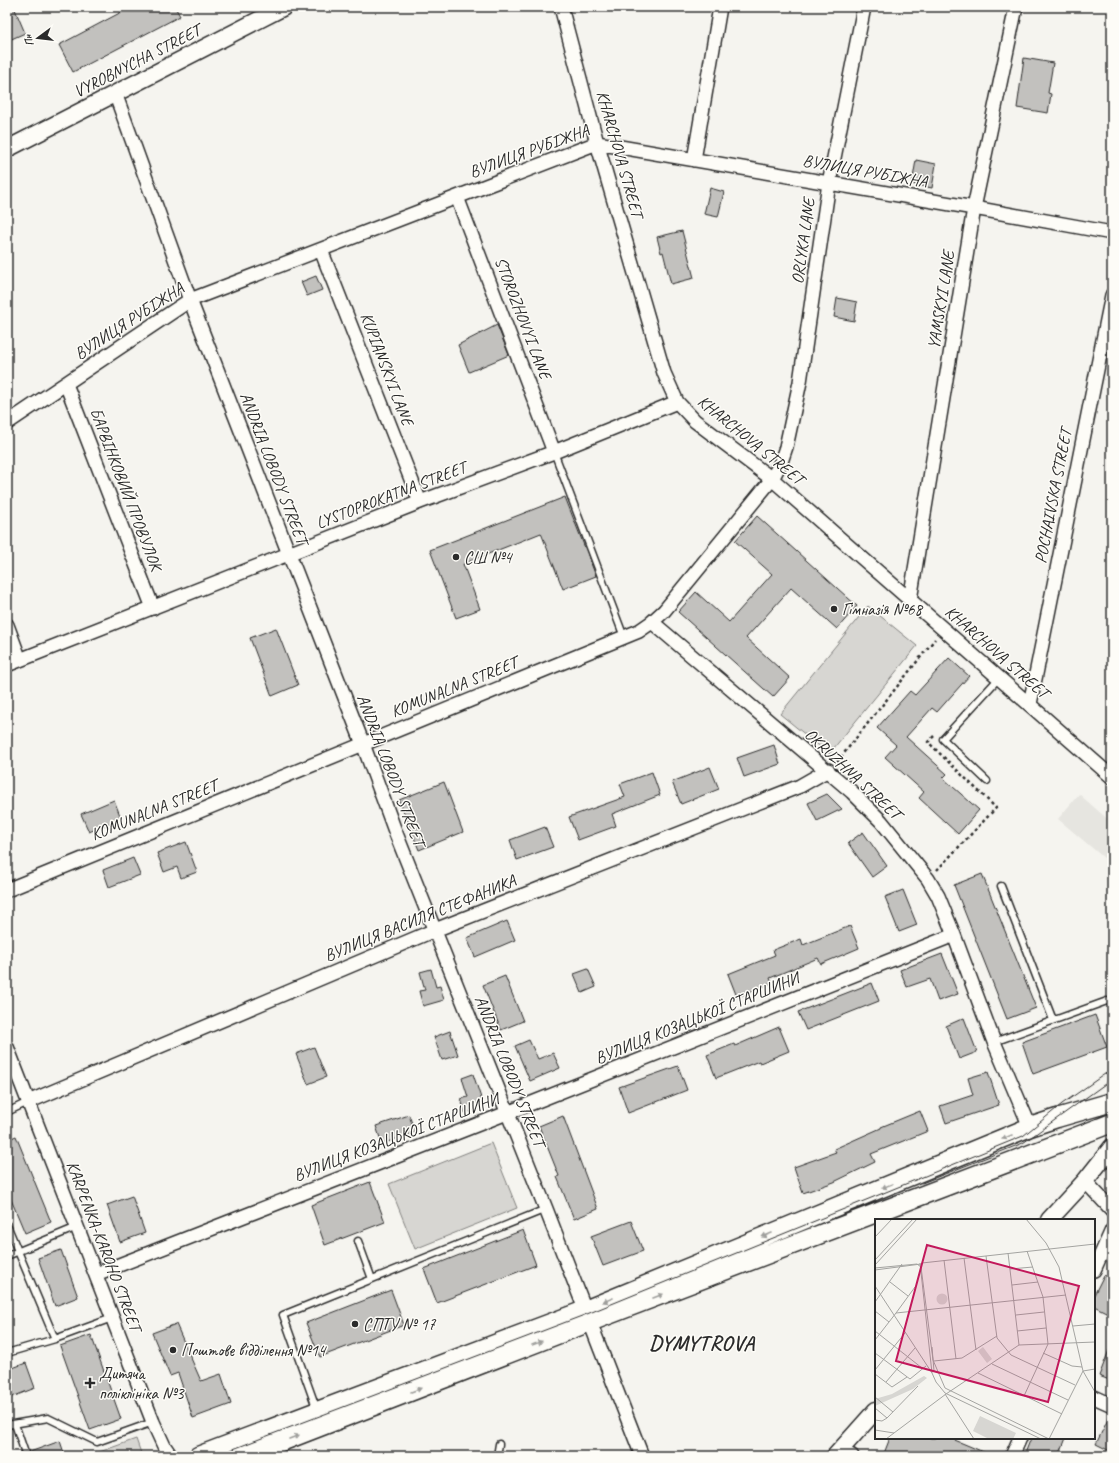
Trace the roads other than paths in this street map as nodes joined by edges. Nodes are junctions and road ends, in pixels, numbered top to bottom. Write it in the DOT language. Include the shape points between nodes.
graph roads {
  1 [pos="284,7"];
  2 [pos="561,7"];
  3 [pos="720,7"];
  4 [pos="864,7"];
  5 [pos="1016,7"];
  6 [pos="115,94"];
  7 [pos="597,143"];
  8 [pos="7,149"];
  9 [pos="694,160"];
  10 [pos="829,183"];
  11 [pos="457,196"];
  12 [pos="974,208"];
  13 [pos="1112,234"];
  14 [pos="322,250"];
  15 [pos="1112,295"];
  16 [pos="190,300"];
  17 [pos="66,384"];
  18 [pos="677,402"];
  19 [pos="7,423"];
  20 [pos="554,452"];
  21 [pos="772,479"];
  22 [pos="420,502"];
  23 [pos="288,554"];
  24 [pos="910,600"];
  25 [pos="153,608"];
  26 [pos="652,622"];
  27 [pos="7,625"];
  28 [pos="624,637"];
  29 [pos="20,660"];
  30 [pos="7,666"];
  31 [pos="999,678"];
  32 [pos="1030,704"];
  33 [pos="363,744"];
  34 [pos="828,770"];
  35 [pos="1112,777"];
  36 [pos="987,780"];
  37 [pos="1001,886"];
  38 [pos="7,890"];
  39 [pos="435,930"];
  40 [pos="954,935"];
  41 [pos="1107,1001"];
  42 [pos="1053,1020"];
  43 [pos="994,1042"];
  44 [pos="7,1047"];
  45 [pos="28,1102"];
  46 [pos="1112,1102"];
  47 [pos="7,1112"];
  48 [pos="507,1113"];
  49 [pos="1112,1123"];
  50 [pos="1030,1127"];
  51 [pos="1112,1148"];
  52 [pos="1085,1181"];
  53 [pos="546,1208"];
  54 [pos="1112,1210"];
  55 [pos="1050,1219"];
  56 [pos="7,1225"];
  57 [pos="77,1227"];
  58 [pos="1112,1230"];
  59 [pos="358,1241"];
  60 [pos="18,1252"];
  61 [pos="7,1256"];
  62 [pos="1095,1268"];
  63 [pos="96,1274"];
  64 [pos="372,1279"];
  65 [pos="588,1316"];
  66 [pos="112,1318"];
  67 [pos="55,1339"];
  68 [pos="7,1353"];
  69 [pos="1095,1397"];
  70 [pos="1112,1405"];
  71 [pos="318,1410"];
  72 [pos="875,1411"];
  73 [pos="153,1422"];
  74 [pos="15,1424"];
  75 [pos="7,1425"];
  76 [pos="1020,1439"];
  77 [pos="499,1444"];
  78 [pos="842,1454"];
  79 [pos="26,1456"];
  80 [pos="171,1456"];
  81 [pos="198,1456"];
  82 [pos="245,1456"];
  83 [pos="497,1456"];
  84 [pos="642,1456"];
  85 [pos="1012,1456"];
  1 -- 6 [label="street, VYROBNYCHA STREET"];
  2 -- 7 [label="street, KHARCHOVA STREET"];
  3 -- 9 [label="street"];
  4 -- 10 [label="street, ORLYKA LANE"];
  5 -- 12 [label="street, YAMSKYI LANE"];
  6 -- 8 [label="street, VYROBNYCHA STREET"];
  6 -- 16 [label="street, ANDRIA LOBODY STREET"];
  7 -- 9 [label="street, ВУЛИЦЯ РУБІЖНА"];
  7 -- 11 [label="street, ВУЛИЦЯ РУБІЖНА"];
  7 -- 18 [label="street, KHARCHOVA STREET" via="664,373"];
  9 -- 10 [label="street, ВУЛИЦЯ РУБІЖНА"];
  10 -- 12 [label="street, ВУЛИЦЯ РУБІЖНА"];
  10 -- 21 [label="street, ORLYKA LANE" via="798,390 782,462"];
  11 -- 14 [label="street, ВУЛИЦЯ РУБІЖНА"];
  11 -- 20 [label="street, STOROZHOVYI LANE"];
  12 -- 13 [label="street, ВУЛИЦЯ РУБІЖНА"];
  12 -- 24 [label="street, YAMSKYI LANE"];
  14 -- 16 [label="street, ВУЛИЦЯ РУБІЖНА"];
  14 -- 22 [label="street, KUPIANSKYI LANE"];
  15 -- 32 [label="street, POCHAIVSKA STREET"];
  16 -- 17 [label="street, ВУЛИЦЯ РУБІЖНА"];
  16 -- 23 [label="street, ANDRIA LOBODY STREET"];
  17 -- 19 [label="street, ВУЛИЦЯ РУБІЖНА"];
  17 -- 25 [label="street, БАРВІНКОВИЙ ПРОВУЛОК"];
  18 -- 20 [label="street, LYSTOPROKATNA STREET"];
  18 -- 21 [label="street, KHARCHOVA STREET" via="695,421"];
  20 -- 22 [label="street, LYSTOPROKATNA STREET"];
  20 -- 28 [label="lane"];
  21 -- 24 [label="street, KHARCHOVA STREET"];
  21 -- 26 [label="street, KOMUNALNA STREET" via="664,611"];
  22 -- 23 [label="street, LYSTOPROKATNA STREET"];
  23 -- 25 [label="street, LYSTOPROKATNA STREET"];
  23 -- 33 [label="street, ANDRIA LOBODY STREET"];
  24 -- 31 [label="street, KHARCHOVA STREET"];
  25 -- 29 [label="street, LYSTOPROKATNA STREET"];
  26 -- 28 [label="street, KOMUNALNA STREET"];
  26 -- 34 [label="street, OKRUZHNA STREET"];
  27 -- 29 [label="street"];
  28 -- 33 [label="street, KOMUNALNA STREET"];
  29 -- 30 [label="street, LYSTOPROKATNA STREET"];
  31 -- 32 [label="street, KHARCHOVA STREET"];
  31 -- 36 [label="lane" via="943,739"];
  32 -- 35 [label="street, KHARCHOVA STREET"];
  33 -- 38 [label="street, KOMUNALNA STREET"];
  33 -- 39 [label="street, ANDRIA LOBODY STREET"];
  34 -- 39 [label="street, ВУЛИЦЯ ВАСИЛЯ СТЕФАНИКА" via="800,786"];
  34 -- 40 [label="street, OKRUZHNA STREET" via="881,821 928,879"];
  37 -- 42 [label="lane"];
  39 -- 45 [label="street, ВУЛИЦЯ ВАСИЛЯ СТЕФАНИКА"];
  39 -- 48 [label="street, ANDRIA LOBODY STREET"];
  40 -- 43 [label="street, OKRUZHNA STREET"];
  40 -- 48 [label="street, ВУЛИЦЯ КОЗАЦЬКОЇ СТАРШИНИ"];
  41 -- 42 [label="lane"];
  42 -- 43 [label="lane"];
  43 -- 50 [label="street, OKRUZHNA STREET"];
  44 -- 45 [label="street, KARPENKA-KAROHO STREET"];
  45 -- 47 [label="lane"];
  45 -- 57 [label="street, KARPENKA-KAROHO STREET"];
  46 -- 50 [label="main road"];
  48 -- 53 [label="street, ANDRIA LOBODY STREET"];
  48 -- 63 [label="street, ВУЛИЦЯ КОЗАЦЬКОЇ СТАРШИНИ"];
  65 -- 49 [label="main road, one-way"];
  50 -- 65 [label="main road, one-way"];
  51 -- 52 [label="street"];
  52 -- 54 [label="street"];
  52 -- 55 [label="street"];
  53 -- 64 [label="lane"];
  53 -- 65 [label="street, ANDRIA LOBODY STREET"];
  56 -- 60 [label="lane"];
  57 -- 60 [label="lane"];
  57 -- 63 [label="street, KARPENKA-KAROHO STREET"];
  58 -- 62 [label="street"];
  59 -- 64 [label="lane"];
  60 -- 61 [label="lane"];
  60 -- 67 [label="lane"];
  63 -- 66 [label="street, KARPENKA-KAROHO STREET"];
  64 -- 71 [label="lane" via="283,1315"];
  65 -- 71 [label="main road"];
  82 -- 65 [label="main road, one-way"];
  65 -- 84 [label="street, ANDRIA LOBODY STREET"];
  66 -- 67 [label="lane"];
  66 -- 73 [label="street, KARPENKA-KAROHO STREET"];
  67 -- 68 [label="lane"];
  69 -- 70 [label="street"];
  71 -- 81 [label="main road"];
  72 -- 78 [label="street"];
  73 -- 74 [label="lane" via="98,1442 48,1418"];
  73 -- 80 [label="street, KARPENKA-KAROHO STREET"];
  74 -- 75 [label="lane"];
  74 -- 79 [label="lane"];
  76 -- 85 [label="street"];
  77 -- 83 [label="lane"];
}
